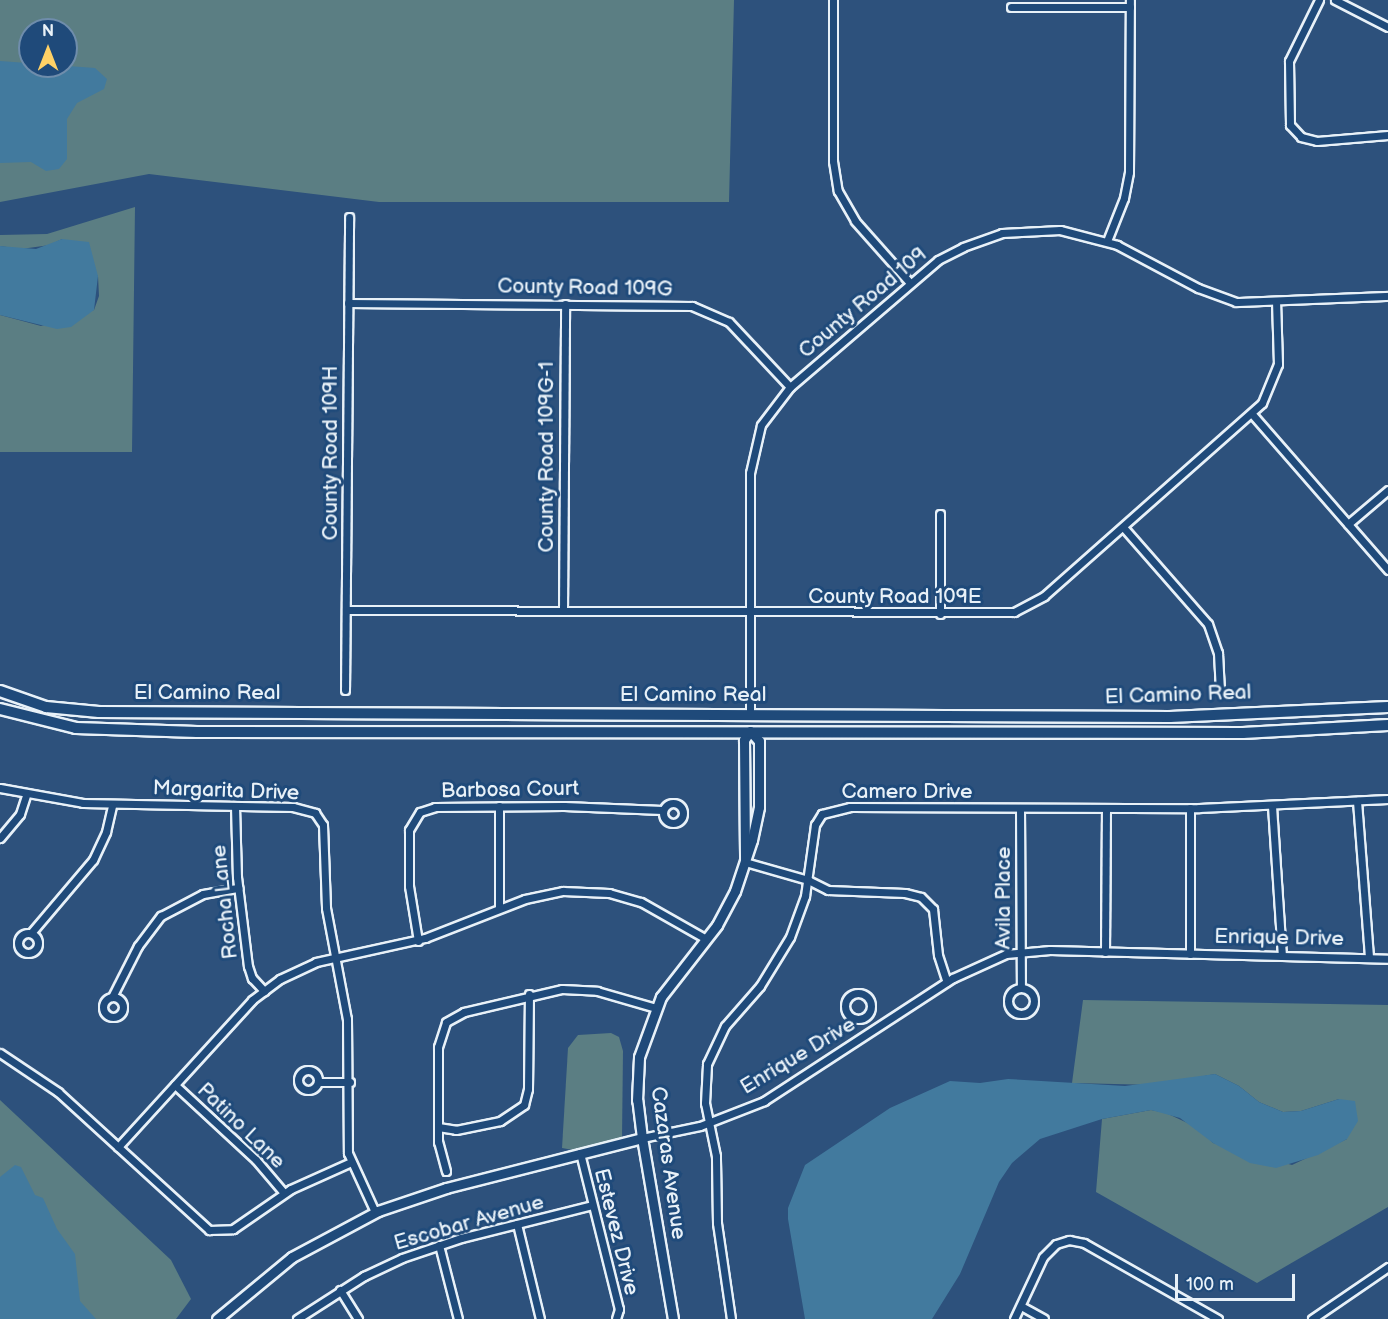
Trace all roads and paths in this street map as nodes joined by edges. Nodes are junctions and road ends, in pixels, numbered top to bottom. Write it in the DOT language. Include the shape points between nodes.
graph roads {
  1 [pos="833,0"];
  2 [pos="1319,0"];
  3 [pos="1335,0"];
  4 [pos="1130,4"];
  5 [pos="1011,7"];
  6 [pos="1388,27"];
  7 [pos="1388,135"];
  8 [pos="349,217"];
  9 [pos="1107,241"];
  10 [pos="910,283"];
  11 [pos="1388,296"];
  12 [pos="1276,302"];
  13 [pos="348,303"];
  14 [pos="565,304"];
  15 [pos="790,387"];
  16 [pos="1252,414"];
  17 [pos="1388,490"];
  18 [pos="940,514"];
  19 [pos="1348,524"];
  20 [pos="1123,527"];
  21 [pos="1388,570"];
  22 [pos="346,610"];
  23 [pos="563,611"];
  24 [pos="749,612"];
  25 [pos="940,614"];
  26 [pos="345,690"];
  27 [pos="0,691"];
  28 [pos="1220,691"];
  29 [pos="1388,707"];
  30 [pos="0,709"];
  31 [pos="750,714"];
  32 [pos="1388,725"];
  33 [pos="750,731"];
  34 [pos="0,788"];
  35 [pos="26,795"];
  36 [pos="1388,799"];
  37 [pos="1357,801"];
  38 [pos="112,805"];
  39 [pos="235,806"];
  40 [pos="499,806"];
  41 [pos="1272,806"];
  42 [pos="1020,808"];
  43 [pos="1106,808"];
  44 [pos="1190,808"];
  45 [pos="662,810"];
  46 [pos="0,838"];
  47 [pos="745,862"];
  48 [pos="808,880"];
  49 [pos="238,888"];
  50 [pos="499,908"];
  51 [pos="31,933"];
  52 [pos="706,939"];
  53 [pos="418,940"];
  54 [pos="1105,951"];
  55 [pos="1021,952"];
  56 [pos="1190,954"];
  57 [pos="1282,956"];
  58 [pos="335,957"];
  59 [pos="1369,958"];
  60 [pos="1388,959"];
  61 [pos="947,982"];
  62 [pos="1021,988"];
  63 [pos="264,991"];
  64 [pos="529,994"];
  65 [pos="112,997"];
  66 [pos="656,1008"];
  67 [pos="865,1017"];
  68 [pos="875,1030"];
  69 [pos="0,1053"];
  70 [pos="318,1082"];
  71 [pos="350,1082"];
  72 [pos="175,1085"];
  73 [pos="709,1124"];
  74 [pos="438,1127"];
  75 [pos="642,1138"];
  76 [pos="118,1147"];
  77 [pos="580,1153"];
  78 [pos="351,1162"];
  79 [pos="446,1171"];
  80 [pos="284,1193"];
  81 [pos="592,1205"];
  82 [pos="375,1212"];
  83 [pos="518,1224"];
  84 [pos="439,1245"];
  85 [pos="1388,1267"];
  86 [pos="340,1290"];
  87 [pos="1021,1306"];
  88 [pos="217,1319"];
  89 [pos="297,1319"];
  90 [pos="358,1319"];
  91 [pos="458,1319"];
  92 [pos="540,1319"];
  93 [pos="616,1319"];
  94 [pos="673,1319"];
  95 [pos="731,1319"];
  96 [pos="1014,1319"];
  97 [pos="1044,1319"];
  98 [pos="1218,1319"];
  99 [pos="1312,1319"];
  1 -- 10 [label="street" via="833,161 838,192 855,221"];
  2 -- 7 [label="street" via="1289,61 1290,125 1301,137 1317,141"];
  3 -- 6 [label="street"];
  4 -- 5 [label="street"];
  4 -- 9 [label="street" via="1128,180"];
  8 -- 13 [label="street, County Road 109H"];
  9 -- 10 [label="street, County Road 109" via="1060,230 1002,233 951,253"];
  9 -- 12 [label="street, County Road 109" via="1218,297 1236,302"];
  10 -- 15 [label="street, County Road 109"];
  11 -- 12 [label="street, County Road 109"];
  12 -- 16 [label="street, County Road 109E" via="1277,373 1267,396"];
  13 -- 14 [label="street, County Road 109G"];
  13 -- 22 [label="street, County Road 109H"];
  14 -- 15 [label="street, County Road 109G" via="684,305 710,311 736,329"];
  14 -- 23 [label="street, County Road 109G-1"];
  15 -- 24 [label="street, County Road 109" via="765,418 754,444"];
  16 -- 19 [label="street"];
  16 -- 20 [label="street, County Road 109E"];
  17 -- 19 [label="street"];
  18 -- 25 [label="street"];
  19 -- 21 [label="street"];
  20 -- 25 [label="street, County Road 109E" via="1027,607 1005,614"];
  20 -- 28 [label="street" via="1208,624 1218,653"];
  22 -- 23 [label="street, County Road 109E"];
  22 -- 26 [label="street, County Road 109H"];
  23 -- 24 [label="street, County Road 109E"];
  24 -- 25 [label="street, County Road 109E"];
  24 -- 31 [label="street, County Road 109"];
  27 -- 31 [label="main road, El Camino Real" via="46,707 99,712"];
  29 -- 31 [label="main road, El Camino Real" via="1170,717"];
  30 -- 33 [label="main road, El Camino Real" via="76,728 186,732"];
  31 -- 33 [label="main road"];
  32 -- 33 [label="main road, El Camino Real" via="1244,734"];
  33 -- 47 [label="street, Cazaras Avenue" via="744,740"];
  33 -- 47 [label="street, Cazaras Avenue" via="759,741 759,807"];
  34 -- 35 [label="street, Margarita Drive"];
  35 -- 38 [label="street, Margarita Drive"];
  35 -- 46 [label="street" via="20,814"];
  36 -- 37 [label="street, Camero Drive"];
  37 -- 41 [label="street, Camero Drive"];
  37 -- 59 [label="street"];
  38 -- 39 [label="street, Margarita Drive"];
  38 -- 51 [label="street" via="106,832 93,860"];
  39 -- 49 [label="street, Rocha Lane"];
  39 -- 58 [label="street, Margarita Drive" via="302,807 320,818 326,908"];
  40 -- 45 [label="street, Barbosa Court" via="630,806"];
  40 -- 50 [label="street"];
  40 -- 53 [label="street, Barbosa Court" via="435,807 420,812 411,822 409,886"];
  41 -- 44 [label="street, Camero Drive"];
  41 -- 57 [label="street"];
  42 -- 43 [label="street, Camero Drive"];
  42 -- 48 [label="street, Camero Drive" via="828,810 815,825"];
  42 -- 55 [label="street, Avila Place"];
  43 -- 44 [label="street, Camero Drive"];
  43 -- 54 [label="street"];
  44 -- 56 [label="street"];
  47 -- 48 [label="street"];
  47 -- 52 [label="street, Cazaras Avenue" via="727,909"];
  48 -- 61 [label="street" via="818,888 905,893 928,902 935,916 938,955"];
  48 -- 73 [label="street, Camero Drive" via="799,915 782,952 760,986 731,1017 711,1051 705,1089"];
  49 -- 63 [label="street, Rocha Lane" via="250,973"];
  49 -- 65 [label="street" via="203,894 161,916 138,946"];
  50 -- 52 [label="street" via="563,891 609,893 655,908"];
  50 -- 53 [label="street"];
  52 -- 66 [label="street, Cazaras Avenue" via="670,981"];
  53 -- 58 [label="street"];
  54 -- 55 [label="street, Enrique Drive"];
  54 -- 56 [label="street, Enrique Drive"];
  55 -- 61 [label="street, Enrique Drive" via="983,962"];
  55 -- 62 [label="street, Avila Place"];
  56 -- 57 [label="street, Enrique Drive"];
  57 -- 59 [label="street, Enrique Drive"];
  58 -- 63 [label="street" via="300,969"];
  58 -- 71 [label="street, Margarita Drive" via="347,1019"];
  59 -- 60 [label="street, Enrique Drive"];
  61 -- 68 [label="street, Enrique Drive"];
  63 -- 72 [label="street"];
  64 -- 66 [label="street" via="583,989"];
  64 -- 74 [label="street" via="464,1012 446,1022 438,1047"];
  64 -- 74 [label="street" via="528,1089 524,1105 500,1121 456,1130"];
  66 -- 75 [label="street, Cazaras Avenue" via="639,1056 637,1100"];
  67 -- 68 [label="street"];
  68 -- 73 [label="street, Enrique Drive" via="781,1092"];
  69 -- 76 [label="street" via="58,1092"];
  70 -- 71 [label="street"];
  71 -- 78 [label="street, Margarita Drive" via="347,1140"];
  72 -- 76 [label="street"];
  72 -- 80 [label="street, Patino Lane" via="256,1160"];
  73 -- 75 [label="street, Enrique Drive"];
  73 -- 95 [label="street, Camero Drive" via="716,1156 719,1246"];
  74 -- 79 [label="street" via="438,1151"];
  75 -- 77 [label="street, Enrique Drive"];
  75 -- 94 [label="street, Cazaras Avenue"];
  76 -- 80 [label="street" via="209,1230 232,1229"];
  77 -- 81 [label="street, Estevez Drive"];
  77 -- 82 [label="street, Enrique Drive" via="428,1193"];
  78 -- 80 [label="street"];
  78 -- 82 [label="street, Margarita Drive"];
  81 -- 83 [label="street, Escobar Avenue"];
  81 -- 93 [label="street, Estevez Drive" via="618,1309"];
  82 -- 88 [label="street, Enrique Drive" via="292,1257"];
  83 -- 84 [label="street, Escobar Avenue"];
  83 -- 92 [label="street"];
  84 -- 86 [label="street, Escobar Avenue" via="380,1268"];
  84 -- 91 [label="street"];
  85 -- 99 [label="street"];
  86 -- 89 [label="street, Escobar Avenue"];
  86 -- 90 [label="street"];
  87 -- 96 [label="street"];
  87 -- 97 [label="street"];
  87 -- 98 [label="street" via="1049,1250 1069,1240 1084,1242"];
}
